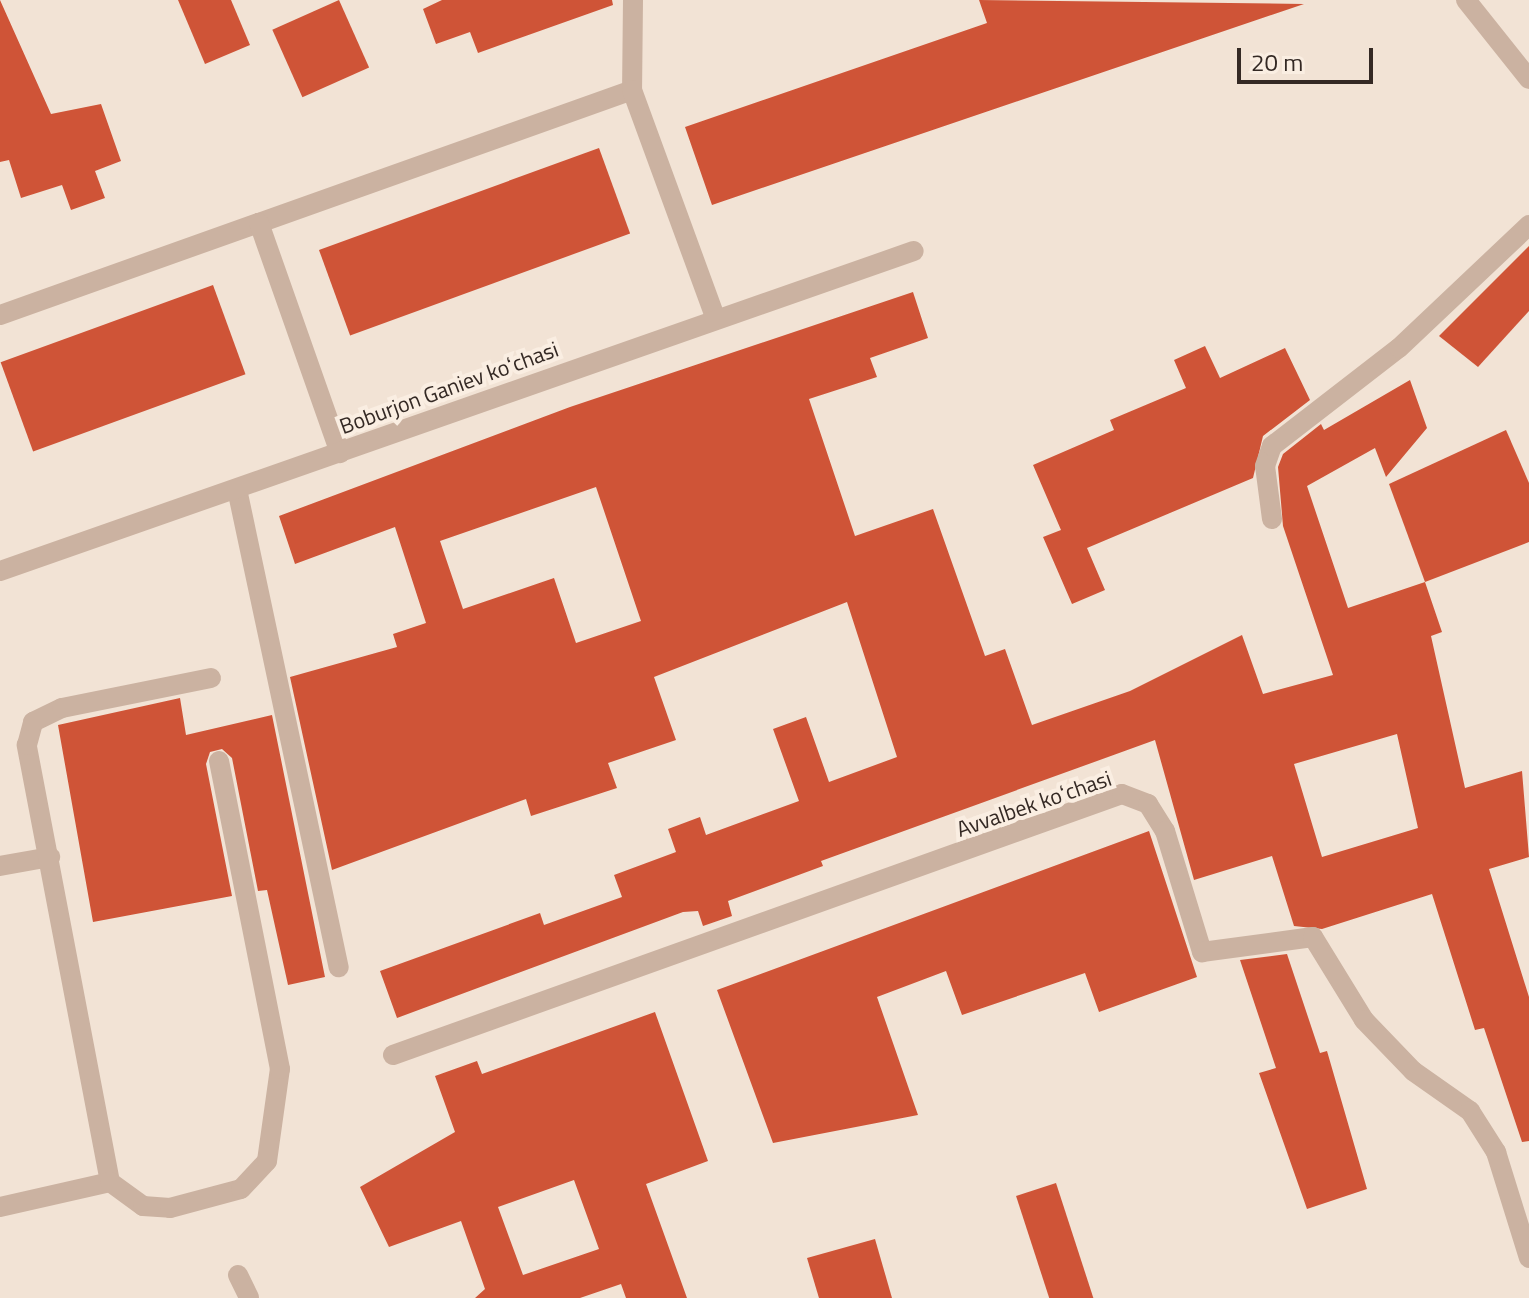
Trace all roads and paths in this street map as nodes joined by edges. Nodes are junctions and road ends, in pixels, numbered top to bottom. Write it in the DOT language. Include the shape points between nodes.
graph roads {
  1 [pos="633,0"];
  2 [pos="1466,0"];
  3 [pos="1529,79"];
  4 [pos="632,90"];
  5 [pos="259,223"];
  6 [pos="1529,225"];
  7 [pos="914,251"];
  8 [pos="0,315"];
  9 [pos="716,319"];
  10 [pos="340,453"];
  11 [pos="237,489"];
  12 [pos="1272,519"];
  13 [pos="0,571"];
  14 [pos="211,678"];
  15 [pos="219,761"];
  16 [pos="50,857"];
  17 [pos="0,866"];
  18 [pos="339,967"];
  19 [pos="393,1055"];
  20 [pos="110,1182"];
  21 [pos="0,1207"];
  22 [pos="1529,1258"];
  23 [pos="238,1275"];
  24 [pos="249,1298"];
  1 -- 4 [label="street"];
  2 -- 3 [label="street"];
  4 -- 5 [label="street"];
  4 -- 9 [label="street"];
  5 -- 8 [label="street"];
  5 -- 10 [label="street"];
  6 -- 12 [label="street" via="1399,348 1272,446 1265,466"];
  7 -- 9 [label="street, Boburjon Ganiev koʻchasi"];
  9 -- 10 [label="street, Boburjon Ganiev koʻchasi"];
  10 -- 11 [label="street, Boburjon Ganiev koʻchasi"];
  11 -- 13 [label="street, Boburjon Ganiev koʻchasi"];
  11 -- 18 [label="street"];
  14 -- 16 [label="street" via="62,708 33,722 27,745"];
  15 -- 20 [label="street" via="280,1069 267,1161 241,1189 170,1208 143,1206"];
  16 -- 17 [label="street"];
  16 -- 20 [label="street"];
  19 -- 22 [label="street, Avvalbek koʻchasi" via="1122,794 1148,804 1165,831 1202,952 1313,937 1364,1020 1413,1071 1470,1111 1496,1152"];
  20 -- 21 [label="street"];
  23 -- 24 [label="street"];
}
